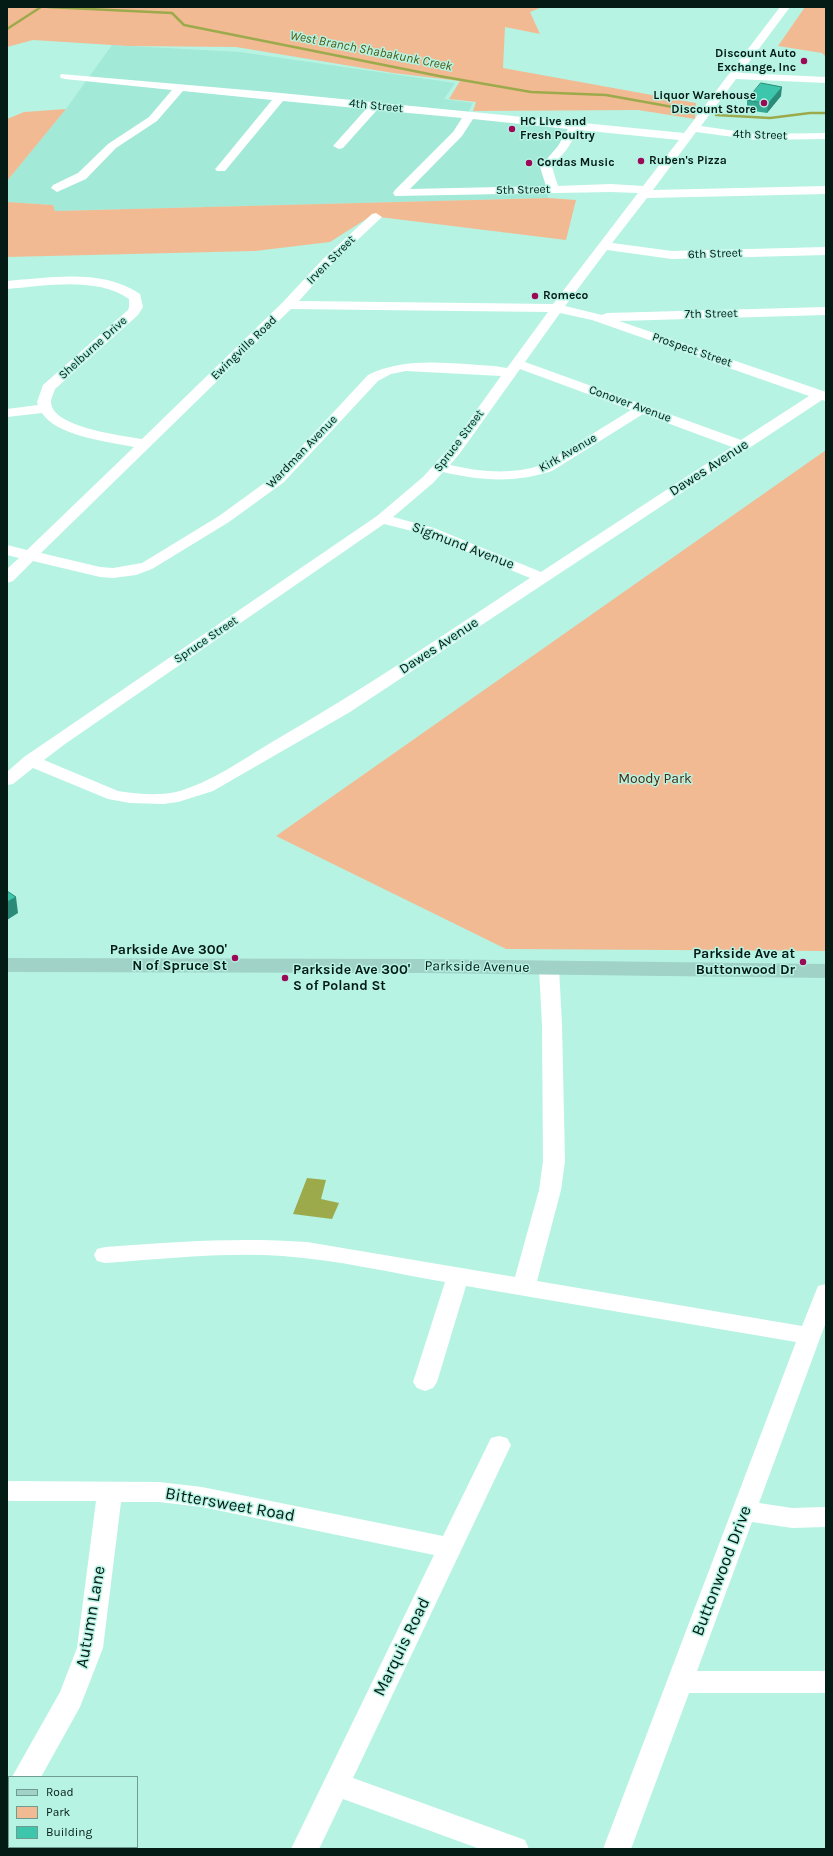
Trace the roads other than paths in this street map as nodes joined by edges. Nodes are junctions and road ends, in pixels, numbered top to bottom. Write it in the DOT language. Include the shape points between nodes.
graph roads {
  1 [pos="785,7"];
  2 [pos="753,50"];
  3 [pos="65,76"];
  4 [pos="734,76"];
  5 [pos="826,80"];
  6 [pos="180,87"];
  7 [pos="281,96"];
  8 [pos="375,106"];
  9 [pos="468,116"];
  10 [pos="575,126"];
  11 [pos="691,132"];
  12 [pos="826,136"];
  13 [pos="339,146"];
  14 [pos="221,169"];
  15 [pos="57,188"];
  16 [pos="553,190"];
  17 [pos="826,190"];
  18 [pos="646,192"];
  19 [pos="376,217"];
  20 [pos="604,246"];
  21 [pos="826,251"];
  22 [pos="7,284"];
  23 [pos="288,305"];
  24 [pos="557,308"];
  25 [pos="826,311"];
  26 [pos="596,317"];
  27 [pos="513,368"];
  28 [pos="823,396"];
  29 [pos="44,408"];
  30 [pos="642,409"];
  31 [pos="7,413"];
  32 [pos="144,444"];
  33 [pos="743,446"];
  34 [pos="441,467"];
  35 [pos="382,519"];
  36 [pos="7,550"];
  37 [pos="31,555"];
  38 [pos="7,578"];
  39 [pos="542,578"];
  40 [pos="30,761"];
  41 [pos="7,780"];
  42 [pos="7,965"];
  43 [pos="549,968"];
  44 [pos="826,971"];
  45 [pos="104,1255"];
  46 [pos="458,1276"];
  47 [pos="524,1287"];
  48 [pos="826,1292"];
  49 [pos="810,1336"];
  50 [pos="425,1382"];
  51 [pos="499,1445"];
  52 [pos="7,1491"];
  53 [pos="110,1491"];
  54 [pos="744,1511"];
  55 [pos="826,1517"];
  56 [pos="450,1548"];
  57 [pos="680,1682"];
  58 [pos="826,1682"];
  59 [pos="27,1776"];
  60 [pos="336,1784"];
  61 [pos="305,1849"];
  62 [pos="515,1849"];
  63 [pos="617,1849"];
  1 -- 2 [label="street, Spruce Street"];
  2 -- 4 [label="street, Spruce Street"];
  2 -- 5 [label="street" via="756,66 771,74"];
  3 -- 6 [label="street, 4th Street"];
  4 -- 5 [label="street"];
  4 -- 11 [label="street, Spruce Street"];
  6 -- 7 [label="street, 4th Street"];
  6 -- 15 [label="street" via="153,119 112,146 82,176"];
  7 -- 8 [label="street, 4th Street"];
  7 -- 14 [label="street"];
  8 -- 9 [label="street, 4th Street"];
  8 -- 13 [label="street"];
  9 -- 10 [label="street, 4th Street"];
  9 -- 16 [label="street, 5th Street" via="458,134 399,193"];
  10 -- 11 [label="street, 4th Street"];
  10 -- 16 [label="street" via="563,147 546,167"];
  11 -- 12 [label="street, 4th Street" via="756,137"];
  11 -- 18 [label="street, Spruce Street"];
  16 -- 18 [label="street, 5th Street" via="611,188"];
  17 -- 18 [label="street, 5th Street"];
  18 -- 20 [label="street, Spruce Street"];
  19 -- 23 [label="street, Irven Street" via="328,261"];
  20 -- 21 [label="street, 6th Street" via="672,255"];
  20 -- 24 [label="street, Spruce Street"];
  22 -- 29 [label="street, Shelburne Drive" via="106,284 124,289 135,297 137,302 133,312 48,388 43,401"];
  23 -- 24 [label="street, Ewingville Road"];
  23 -- 32 [label="street, Ewingville Road"];
  24 -- 26 [label="street, Prospect Street"];
  24 -- 27 [label="street, Spruce Street"];
  25 -- 26 [label="street, 7th Street"];
  26 -- 28 [label="street, Prospect Street"];
  27 -- 30 [label="street, Conover Avenue"];
  27 -- 34 [label="street, Spruce Street"];
  27 -- 37 [label="street, Wardman Avenue" via="406,368 379,374 266,490 147,566 124,572 100,572"];
  28 -- 33 [label="street, Dawes Avenue"];
  29 -- 31 [label="street"];
  29 -- 32 [label="street" via="52,418 68,427"];
  30 -- 33 [label="street, Conover Avenue"];
  30 -- 34 [label="street, Kirk Avenue" via="547,468 535,472 496,477"];
  32 -- 37 [label="street, Ewingville Road"];
  33 -- 39 [label="street, Dawes Avenue"];
  34 -- 35 [label="street, Spruce Street" via="406,501"];
  35 -- 39 [label="street, Sigmund Avenue" via="429,531"];
  35 -- 40 [label="street, Spruce Street"];
  36 -- 37 [label="street, Wardman Avenue"];
  37 -- 38 [label="street, Ewingville Road"];
  39 -- 40 [label="street, Dawes Avenue" via="344,708 194,792 163,799 114,795"];
  40 -- 41 [label="street, Spruce Street"];
  42 -- 43 [label="main road, Parkside Avenue"];
  43 -- 44 [label="main road, Parkside Avenue"];
  43 -- 47 [label="street" via="554,1161 550,1190"];
  45 -- 46 [label="street" via="226,1247 273,1247 307,1250"];
  46 -- 47 [label="street"];
  46 -- 50 [label="street"];
  47 -- 49 [label="street"];
  48 -- 49 [label="street, Buttonwood Drive"];
  49 -- 54 [label="street, Buttonwood Drive"];
  51 -- 56 [label="street, Marquis Road"];
  52 -- 53 [label="street, Bittersweet Road"];
  53 -- 56 [label="street, Bittersweet Road" via="159,1492 202,1497"];
  53 -- 59 [label="street, Autumn Lane" via="90,1648 83,1672 73,1696"];
  54 -- 55 [label="street" via="792,1518"];
  54 -- 57 [label="street, Buttonwood Drive"];
  56 -- 60 [label="street, Marquis Road"];
  57 -- 58 [label="street"];
  57 -- 63 [label="street, Buttonwood Drive"];
  60 -- 61 [label="street, Marquis Road"];
  60 -- 62 [label="street"];
}
